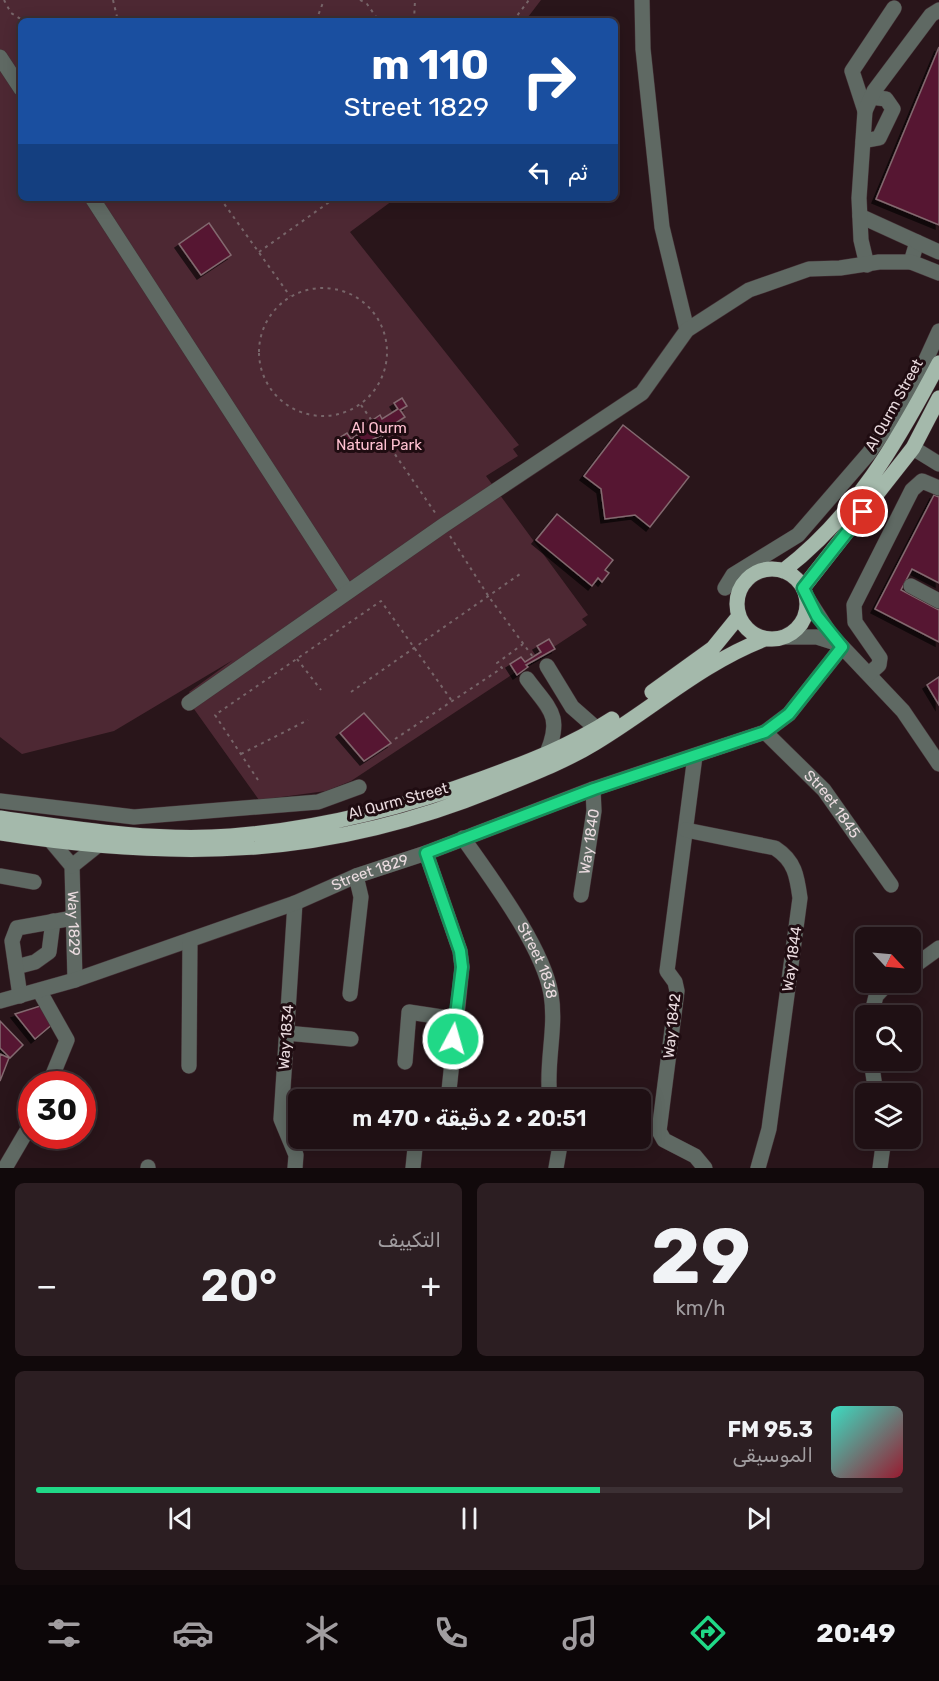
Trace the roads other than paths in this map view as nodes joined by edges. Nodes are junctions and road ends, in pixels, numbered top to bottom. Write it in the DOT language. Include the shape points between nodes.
graph roads {
  1 [pos="642,0"];
  2 [pos="894,8"];
  3 [pos="939,10"];
  4 [pos="0,57"];
  5 [pos="18,84"];
  6 [pos="867,97"];
  7 [pos="863,141"];
  8 [pos="94,201"];
  9 [pos="860,216"];
  10 [pos="917,242"];
  11 [pos="939,252"];
  12 [pos="911,262"];
  13 [pos="867,265"];
  14 [pos="939,273"];
  15 [pos="687,330"];
  16 [pos="939,331"];
  17 [pos="939,363"];
  18 [pos="939,398"];
  19 [pos="913,448"];
  20 [pos="939,464"];
  21 [pos="939,488"];
  22 [pos="783,571"];
  23 [pos="910,586"];
  24 [pos="725,588"];
  25 [pos="347,591"];
  26 [pos="804,592"];
  27 [pos="939,601"];
  28 [pos="739,616"];
  29 [pos="783,638"];
  30 [pos="765,639"];
  31 [pos="841,646"];
  32 [pos="548,666"];
  33 [pos="869,674"];
  34 [pos="528,679"];
  35 [pos="189,703"];
  36 [pos="597,729"];
  37 [pos="765,732"];
  38 [pos="547,753"];
  39 [pos="695,756"];
  40 [pos="939,764"];
  41 [pos="359,787"];
  42 [pos="594,789"];
  43 [pos="0,801"];
  44 [pos="0,818"];
  45 [pos="686,830"];
  46 [pos="0,833"];
  47 [pos="464,838"];
  48 [pos="51,841"];
  49 [pos="97,846"];
  50 [pos="426,853"];
  51 [pos="72,866"];
  52 [pos="0,876"];
  53 [pos="356,876"];
  54 [pos="34,882"];
  55 [pos="891,885"];
  56 [pos="581,895"];
  57 [pos="295,903"];
  58 [pos="73,918"];
  59 [pos="53,921"];
  60 [pos="190,940"];
  61 [pos="939,948"];
  62 [pos="921,961"];
  63 [pos="16,967"];
  64 [pos="75,980"];
  65 [pos="40,992"];
  66 [pos="350,994"];
  67 [pos="20,996"];
  68 [pos="1,999"];
  69 [pos="455,1019"];
  70 [pos="286,1033"];
  71 [pos="351,1039"];
  72 [pos="405,1062"];
  73 [pos="189,1066"];
  74 [pos="55,1071"];
  75 [pos="449,1089"];
  76 [pos="549,1089"];
  77 [pos="18,1146"];
  78 [pos="415,1149"];
  79 [pos="559,1149"];
  80 [pos="883,1149"];
  81 [pos="5,1168"];
  82 [pos="295,1168"];
  83 [pos="413,1168"];
  84 [pos="556,1168"];
  85 [pos="705,1168"];
  86 [pos="758,1168"];
  87 [pos="880,1168"];
  1 -- 15 [label="street" via="643,49 662,227"];
  2 -- 6 [label="street" via="854,66 852,77"];
  3 -- 6 [label="street"];
  4 -- 5 [label="street"];
  6 -- 7 [label="street"];
  6 -- 7 [label="street" via="886,99 893,109 879,138"];
  7 -- 9 [label="street"];
  8 -- 25 [label="street"];
  9 -- 10 [label="street"];
  9 -- 13 [label="street"];
  10 -- 11 [label="street"];
  10 -- 12 [label="street"];
  12 -- 13 [label="street"];
  12 -- 14 [label="street"];
  13 -- 15 [label="street" via="809,269 749,290"];
  15 -- 25 [label="street" via="642,393"];
  16 -- 24 [label="street" via="912,390 869,453 798,535 733,575"];
  17 -- 22 [label="main road, Al Qurm Street" via="902,434 840,520 811,550"];
  18 -- 19 [label="main road"];
  19 -- 20 [label="street"];
  19 -- 26 [label="main road"];
  21 -- 33 [label="street" via="922,481 912,490 854,605 855,622 880,658 879,665"];
  22 -- 26 [label="main road"];
  22 -- 28 [label="main road" via="772,569 752,576 738,594"];
  23 -- 27 [label="street"];
  25 -- 35 [label="street"];
  26 -- 29 [label="main road" via="805,614 800,625"];
  26 -- 31 [label="street"];
  28 -- 30 [label="main road" via="748,631"];
  28 -- 36 [label="main road, Al Qurm Street" via="713,648"];
  29 -- 30 [label="main road"];
  29 -- 31 [label="street" via="817,637"];
  30 -- 49 [label="main road, Al Qurm Street" via="736,650 594,743 539,771 423,816 315,840 232,850 164,851"];
  31 -- 33 [label="street"];
  31 -- 37 [label="street, Street 1829" via="789,714"];
  32 -- 36 [label="street" via="572,707"];
  33 -- 40 [label="street" via="903,711"];
  34 -- 38 [label="street" via="554,717 555,728"];
  36 -- 38 [label="main road, Al Qurm Street"];
  37 -- 39 [label="street, Street 1829"];
  37 -- 55 [label="street, Street 1845" via="824,790"];
  38 -- 44 [label="main road, Al Qurm Street" via="408,804 310,826 242,835 165,837"];
  39 -- 42 [label="street, Street 1829"];
  39 -- 45 [label="street, Way 1842"];
  41 -- 43 [label="street" via="318,802 134,817"];
  42 -- 47 [label="street, Street 1829"];
  42 -- 56 [label="street, Way 1840"];
  45 -- 85 [label="street, Way 1842" via="667,971 677,991 659,1131 664,1140 695,1156"];
  45 -- 86 [label="street, Way 1844" via="775,848 794,866 798,880 800,898 771,1117"];
  46 -- 48 [label="main road, Al Qurm Street"];
  47 -- 50 [label="street, Street 1829"];
  47 -- 76 [label="street, Street 1838" via="509,905 545,973 552,995"];
  48 -- 49 [label="main road, Al Qurm Street"];
  48 -- 51 [label="street"];
  49 -- 51 [label="street"];
  50 -- 53 [label="street, Street 1829"];
  50 -- 69 [label="street" via="460,951 462,967"];
  51 -- 58 [label="street, Way 1829"];
  52 -- 54 [label="street"];
  53 -- 57 [label="street, Street 1829"];
  53 -- 66 [label="street" via="361,897"];
  57 -- 60 [label="street, Street 1829"];
  57 -- 70 [label="street, Way 1834"];
  58 -- 59 [label="street"];
  58 -- 64 [label="street, Way 1829"];
  59 -- 63 [label="street" via="49,952 35,962"];
  59 -- 63 [label="street" via="17,928 12,941"];
  60 -- 64 [label="street, Street 1829"];
  60 -- 73 [label="street"];
  61 -- 62 [label="street"];
  63 -- 67 [label="street"];
  64 -- 65 [label="street, Street 1829"];
  65 -- 67 [label="street, Street 1829"];
  65 -- 74 [label="street" via="67,1040"];
  67 -- 68 [label="street, Street 1829"];
  69 -- 72 [label="street" via="408,1012"];
  69 -- 75 [label="street"];
  70 -- 71 [label="street"];
  70 -- 82 [label="street, Way 1834" via="281,1119 296,1155"];
  77 -- 81 [label="street"];
  78 -- 83 [label="street"];
  79 -- 84 [label="street"];
  80 -- 87 [label="street"];
}
